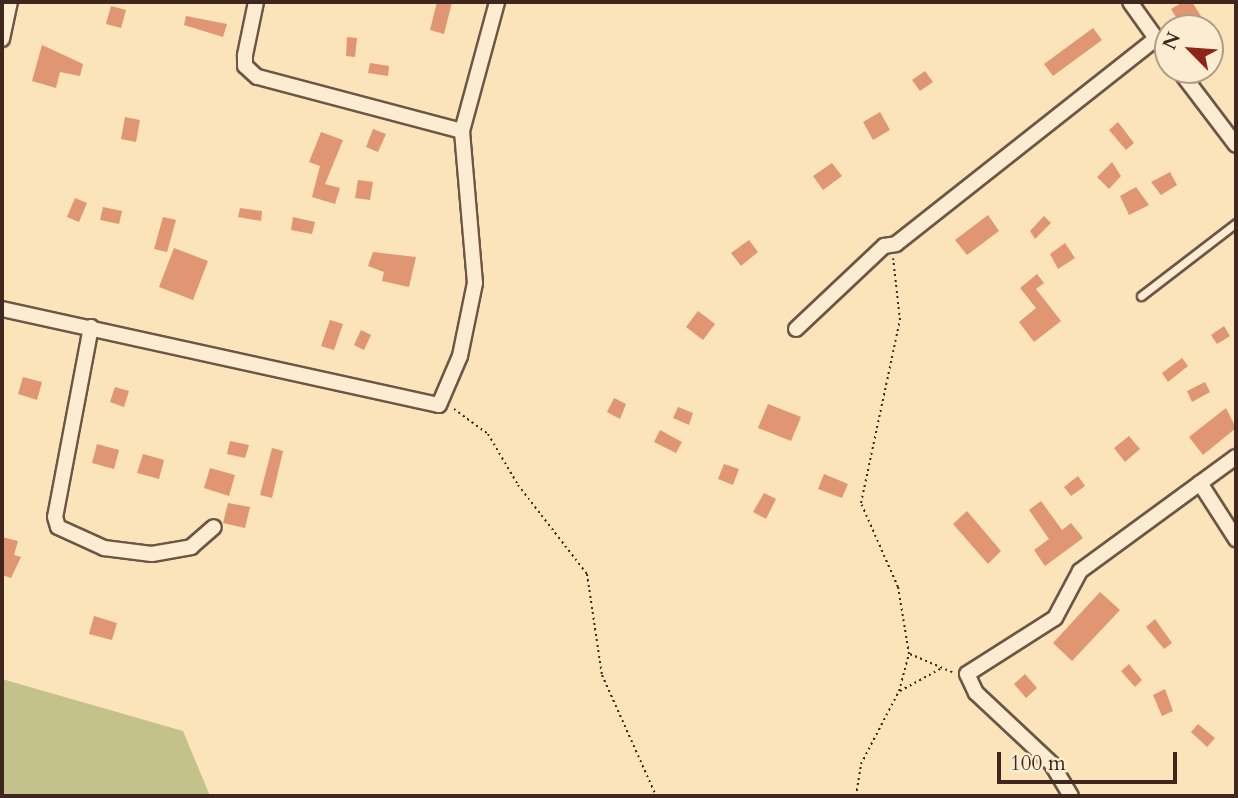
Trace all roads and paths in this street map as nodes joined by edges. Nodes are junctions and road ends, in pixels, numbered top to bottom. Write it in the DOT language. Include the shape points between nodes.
graph roads {
  1 [pos="9,2"];
  2 [pos="256,2"];
  3 [pos="497,2"];
  4 [pos="1130,2"];
  5 [pos="1154,36"];
  6 [pos="2,39"];
  7 [pos="1154,41"];
  8 [pos="1190,84"];
  9 [pos="462,131"];
  10 [pos="1236,145"];
  11 [pos="1236,223"];
  12 [pos="896,244"];
  13 [pos="1141,296"];
  14 [pos="2,309"];
  15 [pos="91,327"];
  16 [pos="796,329"];
  17 [pos="439,405"];
  18 [pos="1236,457"];
  19 [pos="1200,483"];
  20 [pos="214,527"];
  21 [pos="1236,539"];
  22 [pos="909,654"];
  23 [pos="899,691"];
  24 [pos="656,796"];
  25 [pos="856,796"];
  26 [pos="1071,796"];
  1 -- 6 [label="street"];
  2 -- 9 [label="street" via="244,55 245,66 257,77"];
  3 -- 9 [label="street"];
  4 -- 5 [label="street"];
  7 -- 12 [label="street"];
  8 -- 10 [label="street"];
  9 -- 17 [label="street" via="475,283 460,356"];
  11 -- 13 [label="lane"];
  12 -- 16 [label="street" via="884,246"];
  12 -- 22 [label="path" via="898,339 861,503 898,587"];
  14 -- 15 [label="street"];
  15 -- 17 [label="street"];
  15 -- 20 [label="street" via="55,517 58,527 104,548 152,554 191,547"];
  17 -- 24 [label="path" via="478,421 587,575 602,675"];
  18 -- 19 [label="street"];
  19 -- 21 [label="street"];
  19 -- 26 [label="street" via="1080,571 1055,618 967,674 975,693 1052,764"];
  22 -- 23 [label="path"];
  22 -- 23 [label="path" via="941,669 908,692"];
  23 -- 25 [label="path" via="861,764"];
}
